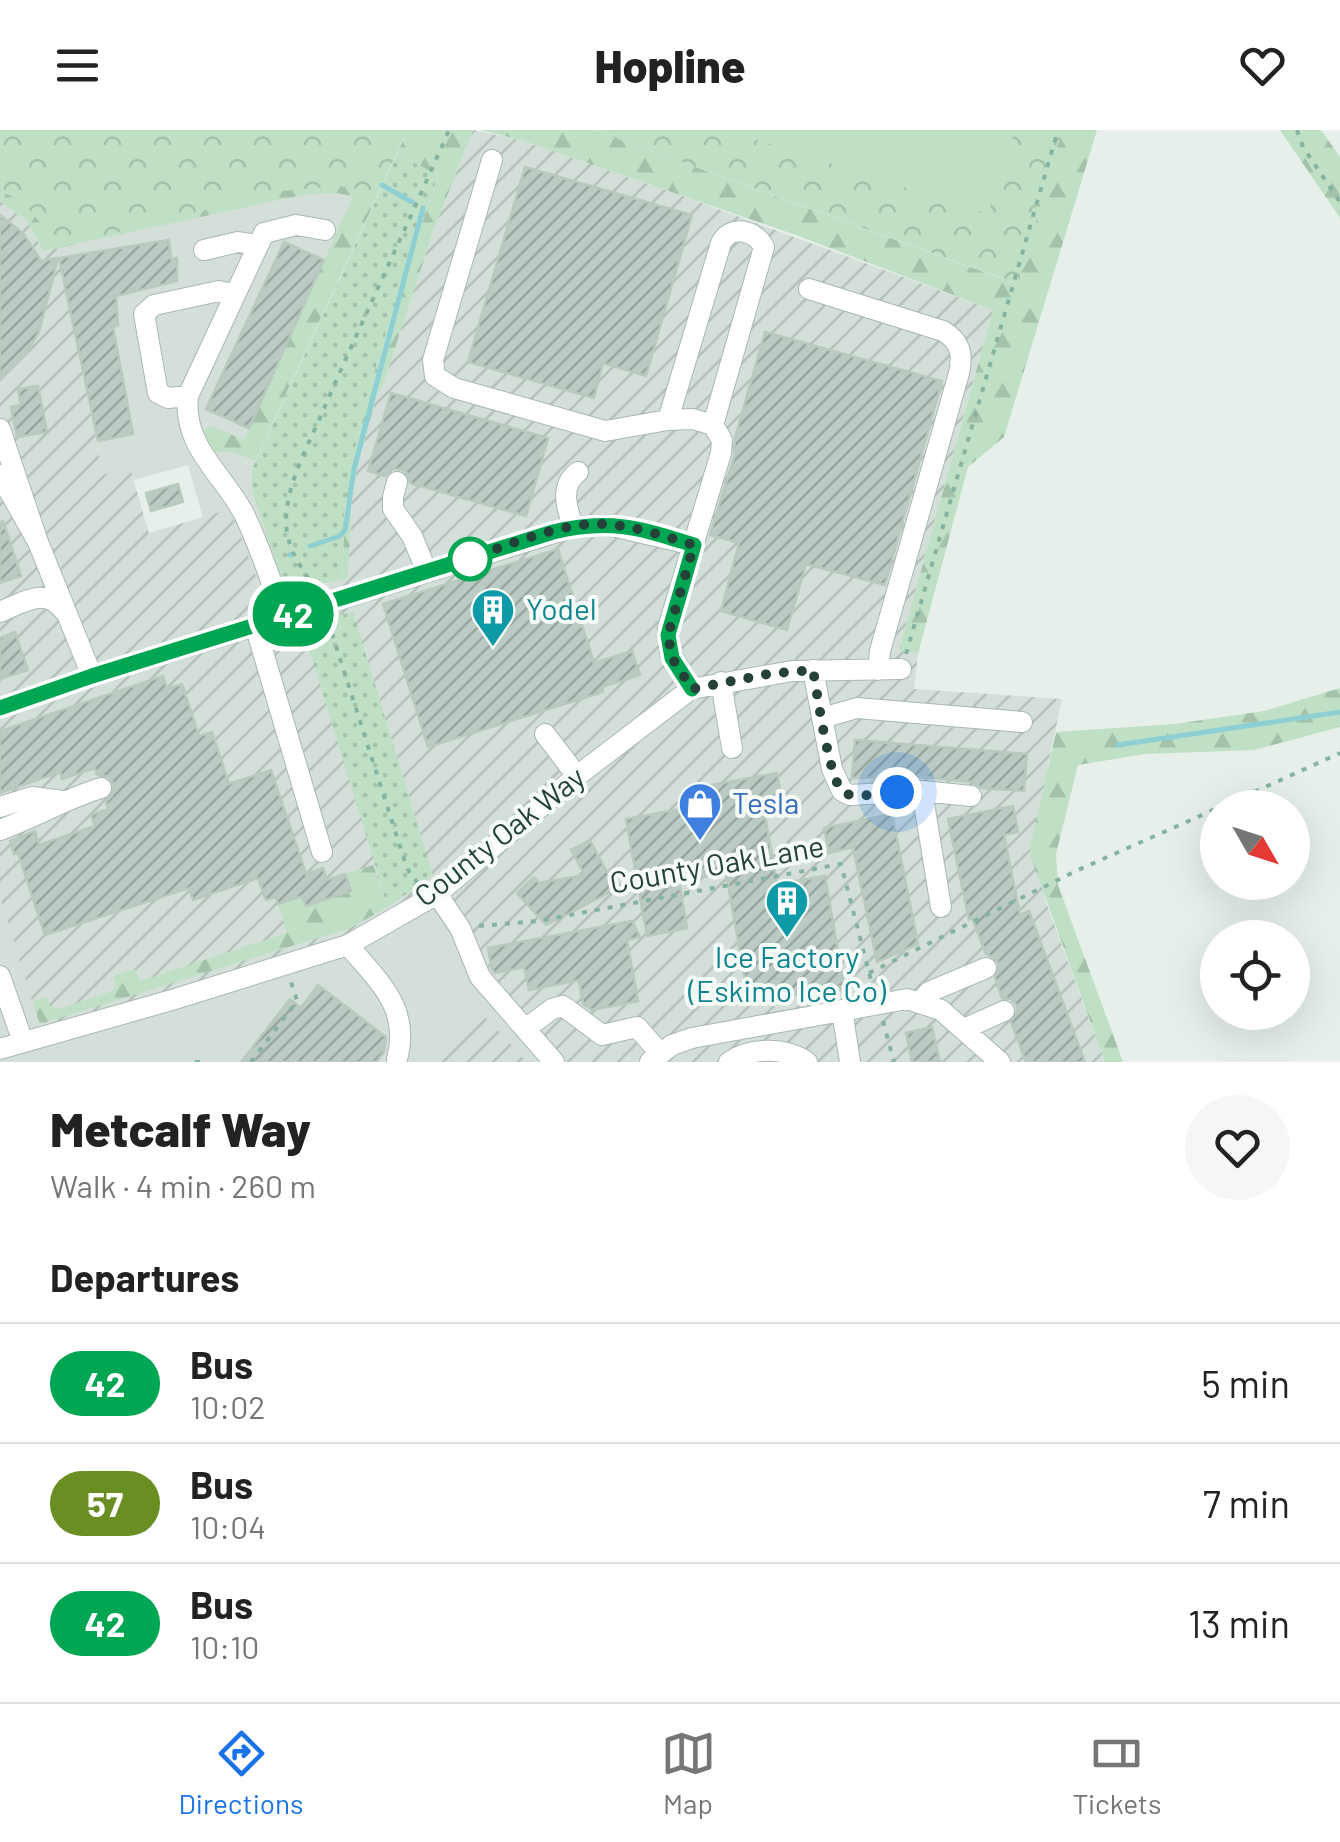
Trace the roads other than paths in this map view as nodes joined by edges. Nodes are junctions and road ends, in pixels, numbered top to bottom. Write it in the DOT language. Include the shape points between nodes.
graph roads {
  1 [pos="492,160"];
  2 [pos="325,230"];
  3 [pos="256,245"];
  4 [pos="204,250"];
  5 [pos="809,289"];
  6 [pos="235,295"];
  7 [pos="188,396"];
  8 [pos="668,420"];
  9 [pos="712,425"];
  10 [pos="0,429"];
  11 [pos="578,472"];
  12 [pos="0,475"];
  13 [pos="398,482"];
  14 [pos="573,527"];
  15 [pos="694,545"];
  16 [pos="42,551"];
  17 [pos="427,572"];
  18 [pos="0,612"];
  19 [pos="284,616"];
  20 [pos="72,620"];
  21 [pos="255,625"];
  22 [pos="813,670"];
  23 [pos="878,670"];
  24 [pos="901,670"];
  25 [pos="92,676"];
  26 [pos="722,682"];
  27 [pos="692,689"];
  28 [pos="0,708"];
  29 [pos="822,718"];
  30 [pos="1022,722"];
  31 [pos="545,734"];
  32 [pos="732,748"];
  33 [pos="577,776"];
  34 [pos="101,788"];
  35 [pos="922,792"];
  36 [pos="971,796"];
  37 [pos="63,800"];
  38 [pos="0,807"];
  39 [pos="0,830"];
  40 [pos="322,852"];
  41 [pos="437,894"];
  42 [pos="941,907"];
  43 [pos="348,945"];
  44 [pos="986,968"];
  45 [pos="0,976"];
  46 [pos="921,1002"];
  47 [pos="842,1010"];
  48 [pos="1004,1011"];
  49 [pos="525,1029"];
  50 [pos="964,1029"];
  51 [pos="23,1042"];
  52 [pos="0,1048"];
  53 [pos="655,1057"];
  54 [pos="397,1058"];
  55 [pos="554,1062"];
  56 [pos="729,1062"];
  57 [pos="807,1062"];
  58 [pos="850,1062"];
  59 [pos="1000,1062"];
  1 -- 8 [label="street" via="433,360 435,376 454,388 598,429"];
  2 -- 3 [label="street" via="280,227"];
  3 -- 4 [label="street"];
  3 -- 6 [label="street"];
  5 -- 23 [label="street" via="943,331 962,352"];
  6 -- 7 [label="street"];
  6 -- 7 [label="street" via="219,291 154,305 144,314 158,393"];
  7 -- 19 [label="street" via="196,444 244,514"];
  8 -- 9 [label="street"];
  8 -- 9 [label="street" via="721,244 734,230 760,240 764,254"];
  9 -- 15 [label="street" via="722,453"];
  10 -- 16 [label="street"];
  11 -- 14 [label="street" via="566,491"];
  12 -- 16 [label="street"];
  13 -- 17 [label="street" via="394,510"];
  14 -- 15 [label="street" via="600,524"];
  14 -- 17 [label="street"];
  15 -- 27 [label="street" via="668,635 672,658"];
  16 -- 20 [label="street"];
  17 -- 19 [label="street"];
  18 -- 20 [label="street" via="47,596"];
  19 -- 21 [label="street"];
  20 -- 25 [label="street"];
  21 -- 25 [label="street"];
  21 -- 40 [label="street"];
  22 -- 23 [label="street, County Oak Way"];
  22 -- 26 [label="street, County Oak Way"];
  22 -- 29 [label="street"];
  23 -- 24 [label="street, County Oak Way"];
  25 -- 28 [label="street"];
  26 -- 27 [label="street, County Oak Way"];
  26 -- 32 [label="street"];
  27 -- 33 [label="street, County Oak Way"];
  29 -- 30 [label="street" via="862,708"];
  29 -- 35 [label="street" via="844,793"];
  31 -- 33 [label="street"];
  33 -- 41 [label="street, County Oak Way"];
  34 -- 37 [label="street"];
  35 -- 36 [label="street"];
  35 -- 42 [label="street"];
  37 -- 38 [label="street" via="32,797"];
  37 -- 39 [label="street"];
  41 -- 43 [label="street, County Oak Way"];
  41 -- 49 [label="street" via="480,977"];
  43 -- 51 [label="street, County Oak Way"];
  43 -- 54 [label="street" via="401,1020"];
  44 -- 46 [label="street" via="928,992"];
  45 -- 51 [label="street"];
  46 -- 47 [label="street"];
  46 -- 50 [label="street"];
  47 -- 53 [label="street" via="700,1036"];
  47 -- 58 [label="street"];
  48 -- 50 [label="street"];
  49 -- 53 [label="street" via="564,1006 602,1034 637,1027"];
  49 -- 55 [label="street"];
  50 -- 59 [label="street"];
  51 -- 52 [label="street, County Oak Way"];
  56 -- 57 [label="street" via="782,1051"];
}
